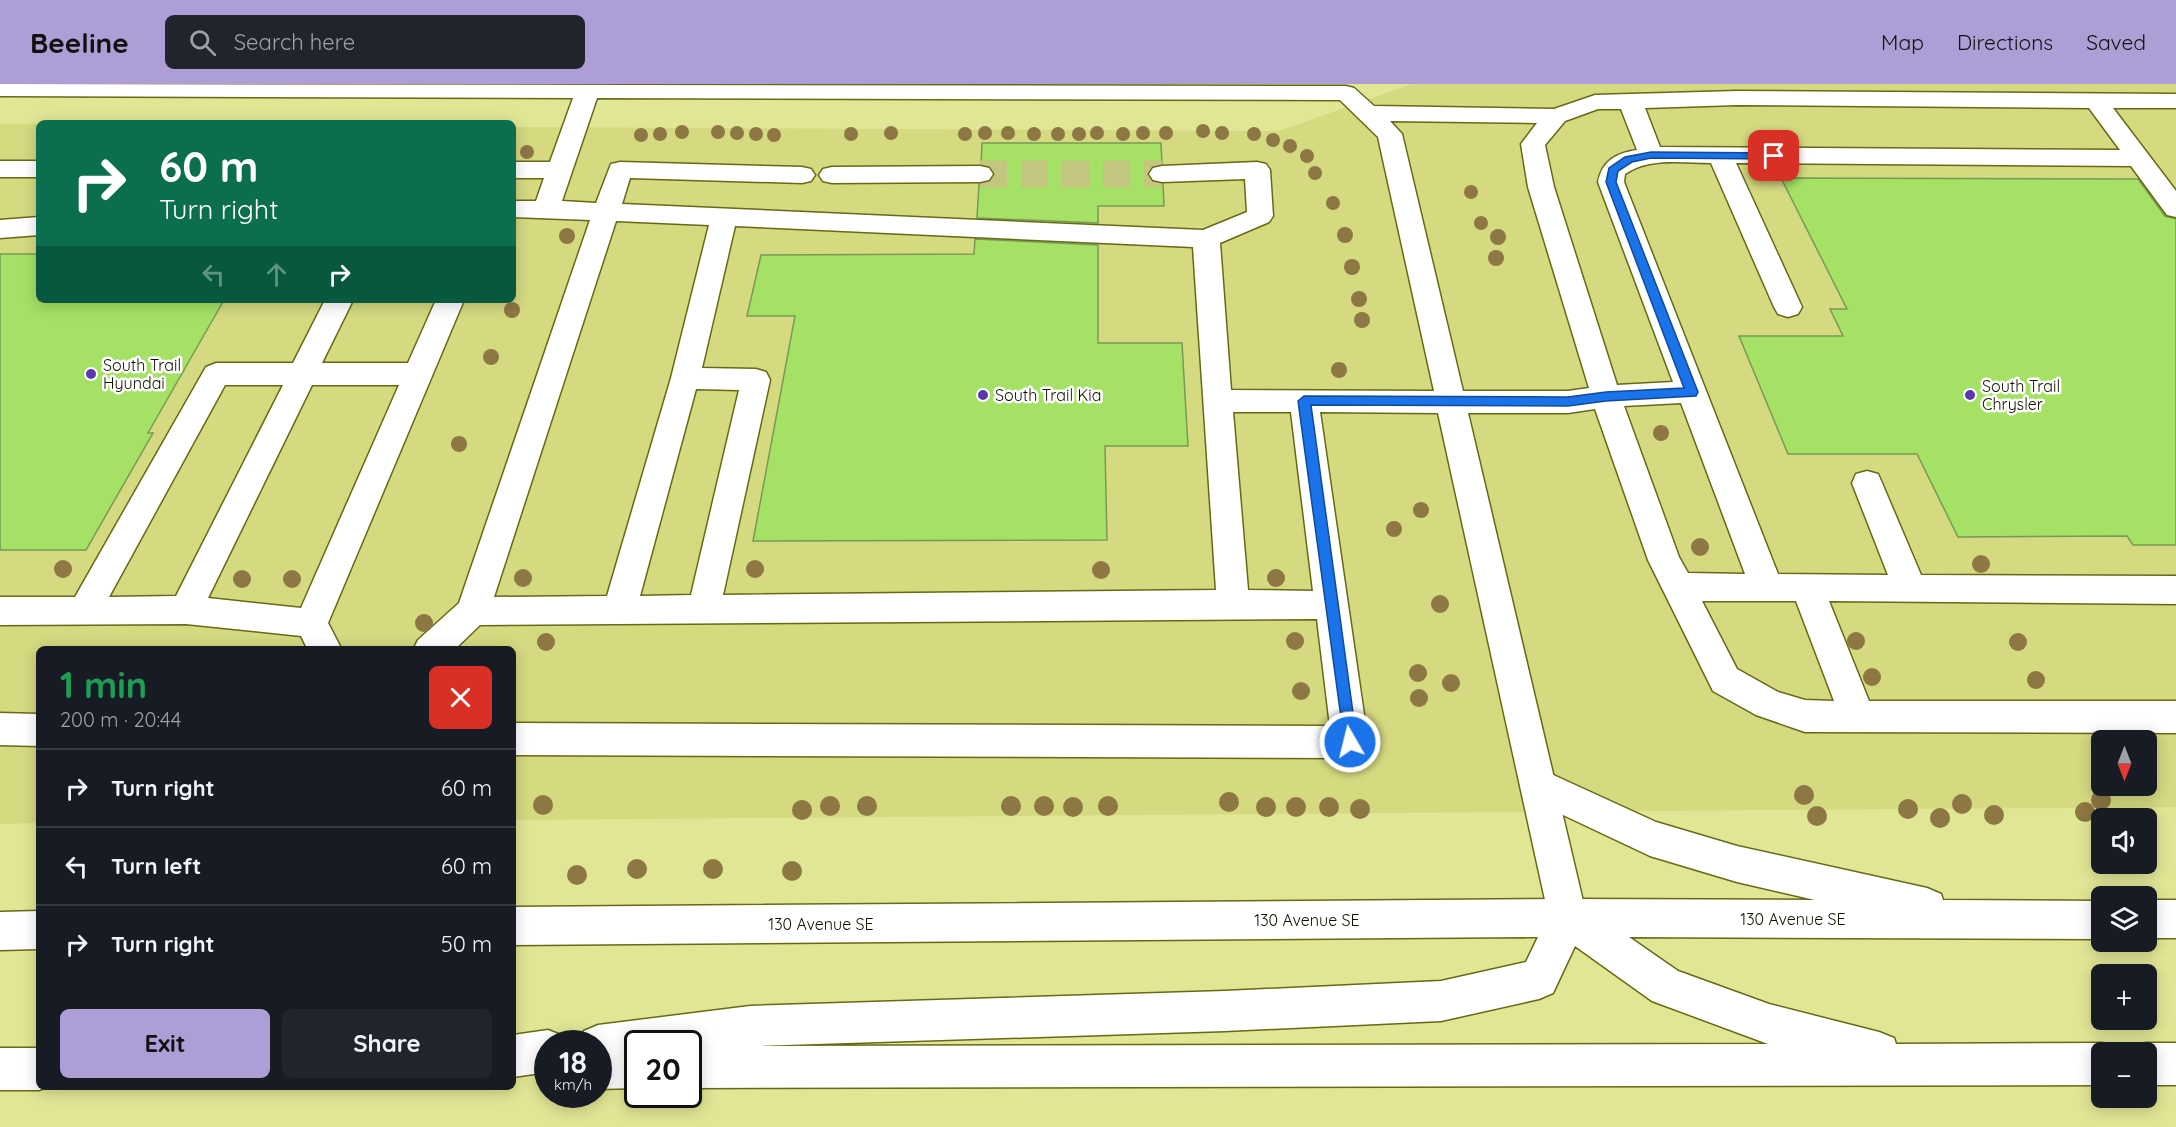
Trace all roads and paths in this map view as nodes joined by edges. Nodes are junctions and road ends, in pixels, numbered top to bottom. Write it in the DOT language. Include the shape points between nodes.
graph roads {
  1 [pos="0,89"];
  2 [pos="586,91"];
  3 [pos="1630,101"];
  4 [pos="2096,101"];
  5 [pos="2176,101"];
  6 [pos="1367,113"];
  7 [pos="1556,116"];
  8 [pos="1651,155"];
  9 [pos="1720,155"];
  10 [pos="2138,158"];
  11 [pos="36,169"];
  12 [pos="0,170"];
  13 [pos="516,170"];
  14 [pos="558,170"];
  15 [pos="980,174"];
  16 [pos="1162,174"];
  17 [pos="802,175"];
  18 [pos="831,175"];
  19 [pos="516,209"];
  20 [pos="546,209"];
  21 [pos="2176,209"];
  22 [pos="607,212"];
  23 [pos="724,217"];
  24 [pos="36,226"];
  25 [pos="0,229"];
  26 [pos="1206,239"];
  27 [pos="338,303"];
  28 [pos="449,303"];
  29 [pos="1788,307"];
  30 [pos="303,373"];
  31 [pos="418,374"];
  32 [pos="685,378"];
  33 [pos="1692,392"];
  34 [pos="1606,396"];
  35 [pos="1452,400"];
  36 [pos="1217,401"];
  37 [pos="1304,401"];
  38 [pos="1867,483"];
  39 [pos="1766,586"];
  40 [pos="1679,587"];
  41 [pos="1808,587"];
  42 [pos="1910,588"];
  43 [pos="2176,590"];
  44 [pos="1233,604"];
  45 [pos="1332,605"];
  46 [pos="704,608"];
  47 [pos="620,609"];
  48 [pos="186,610"];
  49 [pos="0,611"];
  50 [pos="84,611"];
  51 [pos="473,611"];
  52 [pos="318,636"];
  53 [pos="434,646"];
  54 [pos="1857,714"];
  55 [pos="2176,717"];
  56 [pos="0,729"];
  57 [pos="36,729"];
  58 [pos="516,739"];
  59 [pos="1538,785"];
  60 [pos="1568,918"];
  61 [pos="2157,919"];
  62 [pos="2176,919"];
  63 [pos="2091,920"];
  64 [pos="1987,921"];
  65 [pos="516,926"];
  66 [pos="36,930"];
  67 [pos="0,931"];
  68 [pos="612,1043"];
  69 [pos="534,1053"];
  70 [pos="516,1056"];
  71 [pos="2091,1064"];
  72 [pos="2157,1064"];
  73 [pos="2176,1064"];
  74 [pos="1921,1065"];
  75 [pos="702,1067"];
  76 [pos="516,1068"];
  77 [pos="534,1068"];
  78 [pos="0,1069"];
  79 [pos="36,1069"];
  1 -- 2 [label="main road"];
  2 -- 6 [label="main road" via="1346,93"];
  2 -- 14 [label="main road"];
  3 -- 4 [label="main road"];
  3 -- 7 [label="main road" via="1595,102"];
  3 -- 8 [label="main road"];
  4 -- 5 [label="main road"];
  4 -- 10 [label="main road"];
  6 -- 7 [label="main road"];
  6 -- 35 [label="main road" via="1390,134"];
  7 -- 34 [label="main road" via="1533,144 1540,187"];
  8 -- 9 [label="main road"];
  8 -- 33 [label="main road" via="1629,159 1613,170 1611,182"];
  9 -- 10 [label="main road"];
  9 -- 29 [label="main road"];
  10 -- 21 [label="main road"];
  11 -- 12 [label="main road"];
  13 -- 14 [label="main road"];
  14 -- 20 [label="main road"];
  15 -- 18 [label="main road"];
  16 -- 26 [label="main road" via="1257,170 1260,216"];
  17 -- 22 [label="main road" via="620,170"];
  19 -- 20 [label="main road"];
  20 -- 22 [label="main road"];
  22 -- 23 [label="main road"];
  22 -- 51 [label="main road"];
  23 -- 26 [label="main road"];
  23 -- 32 [label="main road"];
  24 -- 25 [label="main road"];
  26 -- 36 [label="main road"];
  27 -- 30 [label="main road"];
  28 -- 31 [label="main road"];
  30 -- 31 [label="main road"];
  30 -- 48 [label="main road"];
  30 -- 50 [label="main road" via="216,374"];
  31 -- 52 [label="main road"];
  32 -- 46 [label="main road" via="756,380"];
  32 -- 47 [label="main road"];
  33 -- 34 [label="main road"];
  33 -- 39 [label="main road"];
  34 -- 35 [label="main road" via="1568,402"];
  34 -- 40 [label="main road" via="1664,560"];
  35 -- 37 [label="main road"];
  35 -- 59 [label="main road"];
  36 -- 37 [label="main road"];
  36 -- 44 [label="main road"];
  37 -- 45 [label="main road"];
  38 -- 42 [label="main road"];
  39 -- 40 [label="main road"];
  39 -- 41 [label="main road"];
  40 -- 54 [label="main road" via="1725,680 1768,704 1805,716"];
  41 -- 42 [label="main road"];
  41 -- 54 [label="main road"];
  42 -- 43 [label="main road"];
  44 -- 45 [label="main road"];
  44 -- 46 [label="main road"];
  45 -- 58 [label="main road" via="1350,742"];
  46 -- 47 [label="main road"];
  47 -- 51 [label="main road"];
  48 -- 50 [label="main road"];
  48 -- 52 [label="main road"];
  49 -- 50 [label="main road"];
  51 -- 53 [label="main road"];
  54 -- 55 [label="main road"];
  56 -- 57 [label="main road"];
  59 -- 60 [label="main road"];
  59 -- 64 [label="main road" via="1650,838 1737,864"];
  60 -- 64 [label="main road, 130 Avenue SE"];
  60 -- 65 [label="main road, 130 Avenue SE"];
  60 -- 68 [label="main road" via="1539,979 1441,1001 750,1026"];
  60 -- 74 [label="main road" via="1666,987 1769,1024"];
  61 -- 62 [label="main road"];
  63 -- 64 [label="main road, 130 Avenue SE"];
  66 -- 67 [label="main road"];
  69 -- 70 [label="main road"];
  71 -- 74 [label="main road"];
  72 -- 73 [label="main road"];
  74 -- 75 [label="main road"];
  76 -- 77 [label="main road"];
  78 -- 79 [label="main road"];
}
